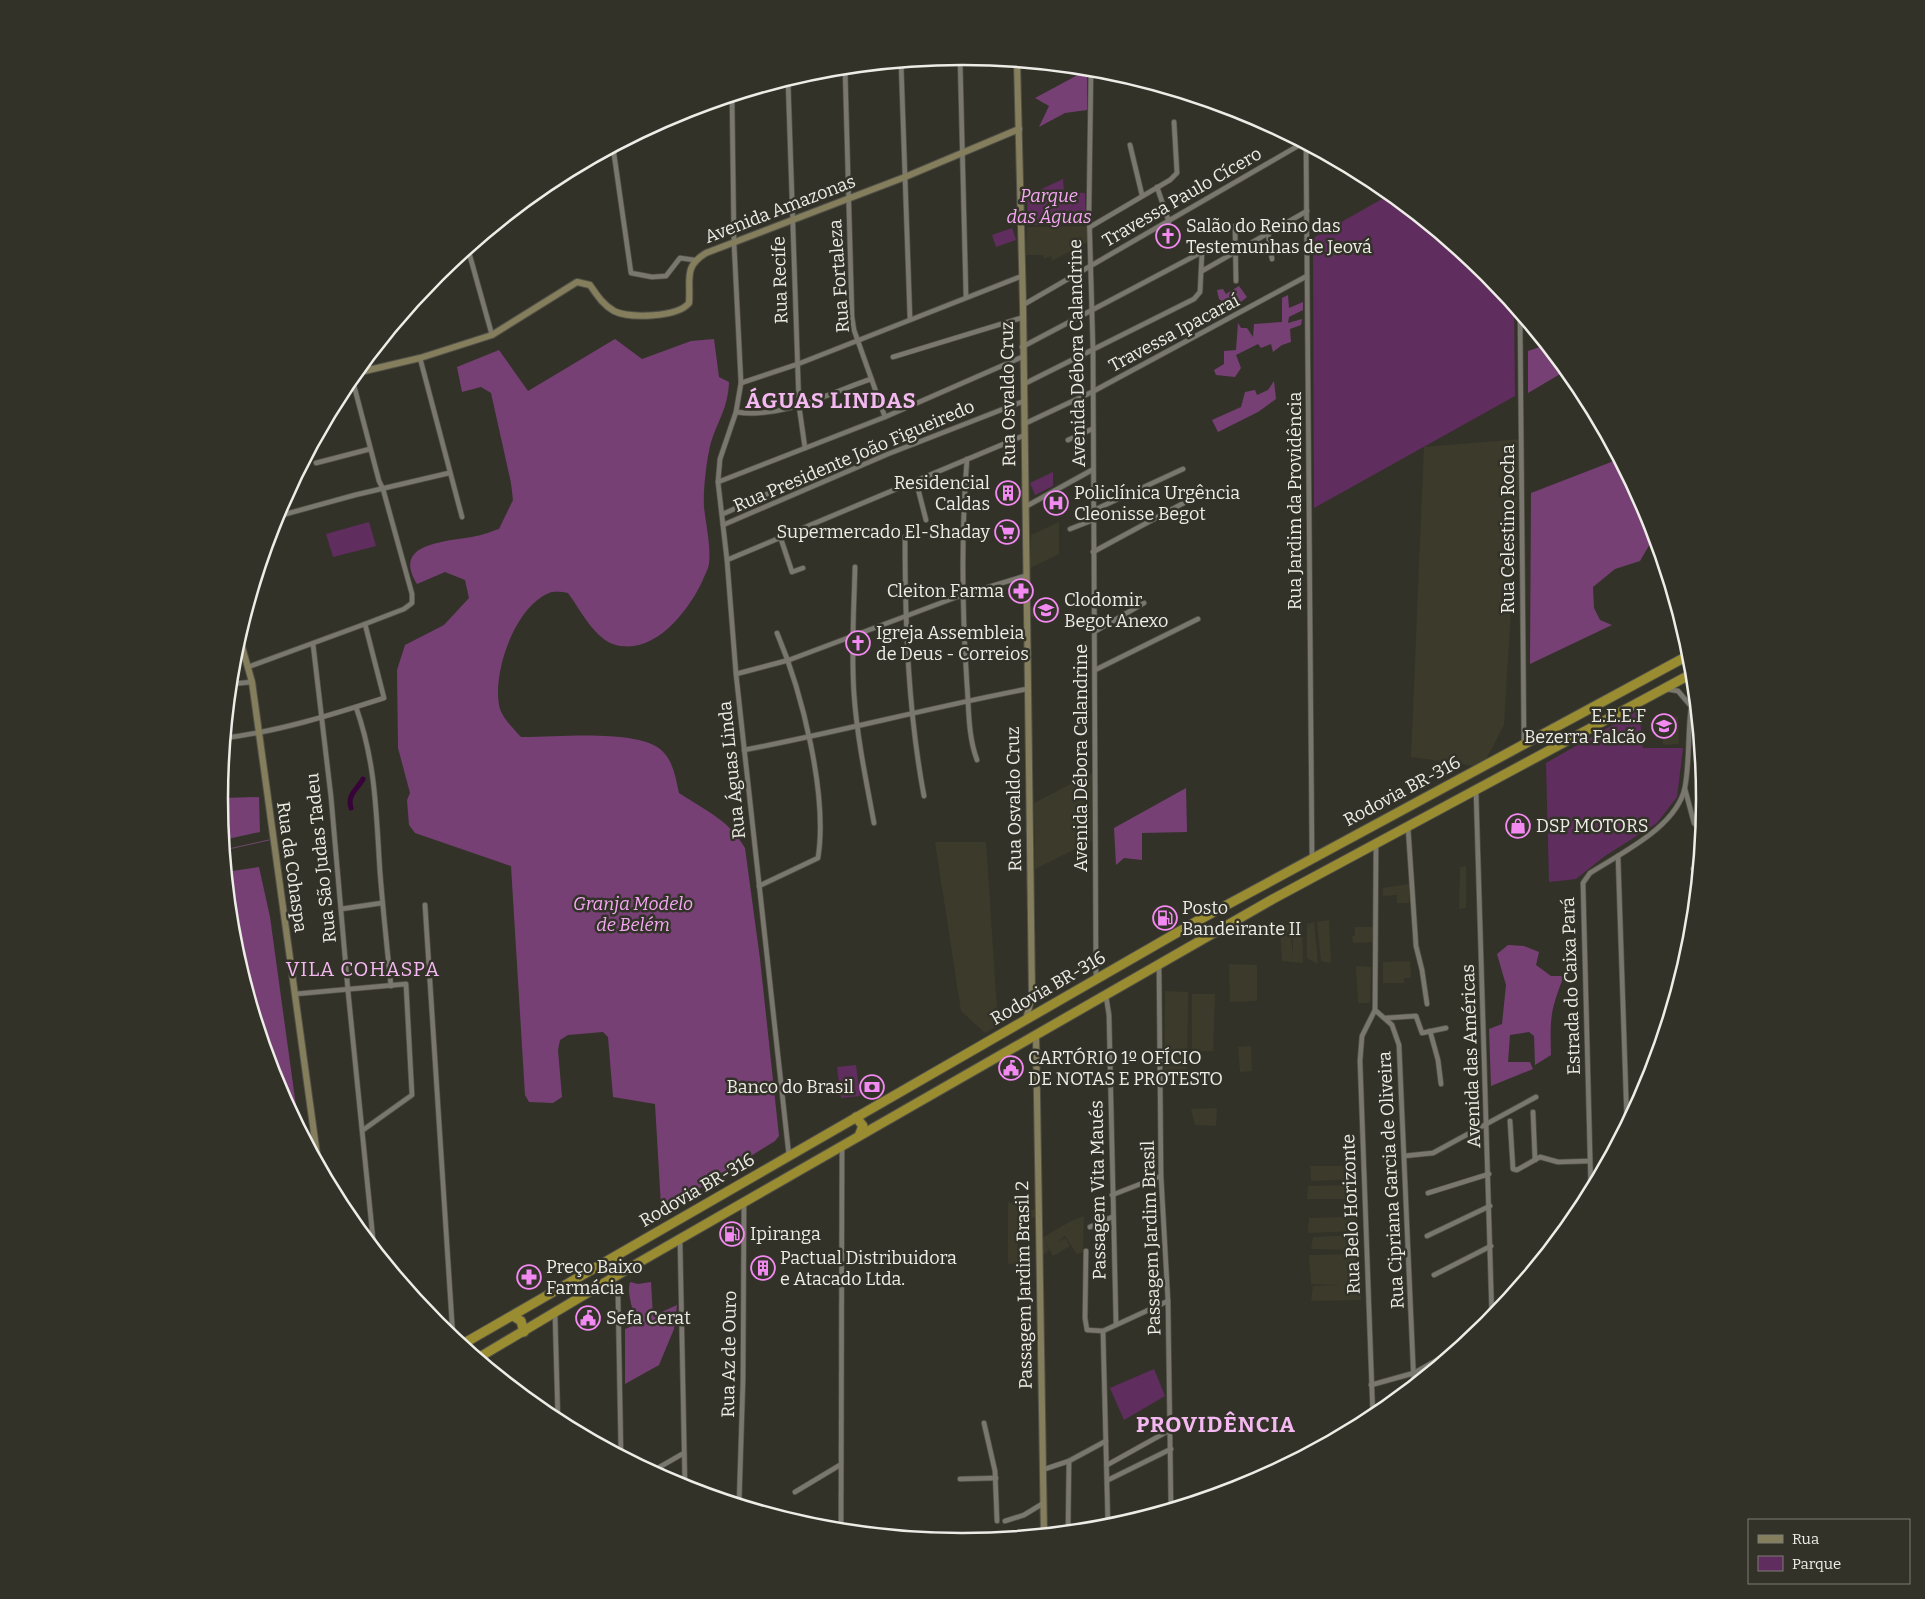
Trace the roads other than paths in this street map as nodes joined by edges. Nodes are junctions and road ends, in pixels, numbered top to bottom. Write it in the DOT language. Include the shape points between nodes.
graph roads {
  1 [pos="960,65"];
  2 [pos="1016,67"];
  3 [pos="901,68"];
  4 [pos="846,74"];
  5 [pos="1091,76"];
  6 [pos="788,86"];
  7 [pos="732,102"];
  8 [pos="1174,122"];
  9 [pos="1019,129"];
  10 [pos="1130,146"];
  11 [pos="1298,147"];
  12 [pos="1304,150"];
  13 [pos="614,153"];
  14 [pos="962,153"];
  15 [pos="905,177"];
  16 [pos="1157,187"];
  17 [pos="1142,195"];
  18 [pos="848,198"];
  19 [pos="1307,211"];
  20 [pos="792,221"];
  21 [pos="1169,222"];
  22 [pos="1236,226"];
  23 [pos="1090,227"];
  24 [pos="1268,233"];
  25 [pos="734,243"];
  26 [pos="1237,252"];
  27 [pos="470,255"];
  28 [pos="1272,259"];
  29 [pos="694,260"];
  30 [pos="1091,266"];
  31 [pos="1202,271"];
  32 [pos="1022,276"];
  33 [pos="1307,276"];
  34 [pos="1236,280"];
  35 [pos="966,296"];
  36 [pos="1023,305"];
  37 [pos="1092,309"];
  38 [pos="1021,318"];
  39 [pos="910,319"];
  40 [pos="1520,321"];
  41 [pos="492,335"];
  42 [pos="858,341"];
  43 [pos="1022,347"];
  44 [pos="1093,350"];
  45 [pos="893,356"];
  46 [pos="1022,357"];
  47 [pos="420,358"];
  48 [pos="798,364"];
  49 [pos="367,370"];
  50 [pos="872,379"];
  51 [pos="741,383"];
  52 [pos="1024,384"];
  53 [pos="354,388"];
  54 [pos="1092,392"];
  55 [pos="1024,401"];
  56 [pos="798,406"];
  57 [pos="736,412"];
  58 [pos="885,417"];
  59 [pos="1024,424"];
  60 [pos="1092,429"];
  61 [pos="1025,435"];
  62 [pos="1068,440"];
  63 [pos="805,448"];
  64 [pos="370,449"];
  65 [pos="967,458"];
  66 [pos="316,463"];
  67 [pos="1183,469"];
  68 [pos="1092,470"];
  69 [pos="449,473"];
  70 [pos="916,481"];
  71 [pos="718,482"];
  72 [pos="383,489"];
  73 [pos="774,491"];
  74 [pos="1191,499"];
  75 [pos="1025,507"];
  76 [pos="1092,511"];
  77 [pos="286,514"];
  78 [pos="723,514"];
  79 [pos="462,517"];
  80 [pos="926,520"];
  81 [pos="1093,520"];
  82 [pos="723,525"];
  83 [pos="1070,529"];
  84 [pos="905,537"];
  85 [pos="781,539"];
  86 [pos="1093,552"];
  87 [pos="727,560"];
  88 [pos="855,566"];
  89 [pos="803,568"];
  90 [pos="1025,576"];
  91 [pos="962,595"];
  92 [pos="1144,603"];
  93 [pos="906,615"];
  94 [pos="1198,618"];
  95 [pos="365,624"];
  96 [pos="1094,632"];
  97 [pos="777,633"];
  98 [pos="851,637"];
  99 [pos="313,644"];
  100 [pos="243,651"];
  101 [pos="1683,658"];
  102 [pos="789,660"];
  103 [pos="248,667"];
  104 [pos="1095,670"];
  105 [pos="736,674"];
  106 [pos="1686,676"];
  107 [pos="252,682"];
  108 [pos="237,683"];
  109 [pos="1027,689"];
  110 [pos="1663,689"];
  111 [pos="968,700"];
  112 [pos="1690,705"];
  113 [pos="356,707"];
  114 [pos="912,714"];
  115 [pos="322,718"];
  116 [pos="857,728"];
  117 [pos="259,734"];
  118 [pos="231,737"];
  119 [pos="808,738"];
  120 [pos="1524,744"];
  121 [pos="744,750"];
  122 [pos="977,760"];
  123 [pos="1685,788"];
  124 [pos="1476,791"];
  125 [pos="924,796"];
  126 [pos="874,823"];
  127 [pos="1696,825"];
  128 [pos="1408,827"];
  129 [pos="1376,844"];
  130 [pos="1618,856"];
  131 [pos="1312,858"];
  132 [pos="759,886"];
  133 [pos="382,903"];
  134 [pos="425,906"];
  135 [pos="341,909"];
  136 [pos="1159,966"];
  137 [pos="1096,967"];
  138 [pos="1105,974"];
  139 [pos="1096,980"];
  140 [pos="391,986"];
  141 [pos="348,991"];
  142 [pos="295,994"];
  143 [pos="1032,996"];
  144 [pos="1106,996"];
  145 [pos="1427,1004"];
  146 [pos="1046,1008"];
  147 [pos="1375,1010"];
  148 [pos="1386,1018"];
  149 [pos="1026,1019"];
  150 [pos="1446,1028"];
  151 [pos="1430,1031"];
  152 [pos="1036,1036"];
  153 [pos="1441,1084"];
  154 [pos="1536,1097"];
  155 [pos="878,1106"];
  156 [pos="1533,1112"];
  157 [pos="1627,1112"];
  158 [pos="856,1117"];
  159 [pos="886,1121"];
  160 [pos="1510,1121"];
  161 [pos="1487,1125"];
  162 [pos="363,1130"];
  163 [pos="859,1136"];
  164 [pos="842,1146"];
  165 [pos="316,1147"];
  166 [pos="789,1156"];
  167 [pos="1404,1156"];
  168 [pos="1535,1160"];
  169 [pos="1590,1161"];
  170 [pos="1489,1174"];
  171 [pos="1161,1176"];
  172 [pos="1591,1180"];
  173 [pos="1428,1193"];
  174 [pos="1112,1195"];
  175 [pos="744,1203"];
  176 [pos="1490,1206"];
  177 [pos="1112,1217"];
  178 [pos="1090,1227"];
  179 [pos="1427,1236"];
  180 [pos="373,1237"];
  181 [pos="680,1240"];
  182 [pos="1491,1246"];
  183 [pos="1086,1251"];
  184 [pos="1434,1275"];
  185 [pos="618,1296"];
  186 [pos="1168,1301"];
  187 [pos="526,1308"];
  188 [pos="1492,1309"];
  189 [pos="555,1314"];
  190 [pos="513,1316"];
  191 [pos="1116,1324"];
  192 [pos="534,1326"];
  193 [pos="452,1328"];
  194 [pos="1103,1331"];
  195 [pos="524,1332"];
  196 [pos="467,1342"];
  197 [pos="482,1356"];
  198 [pos="1438,1360"];
  199 [pos="1414,1373"];
  200 [pos="1414,1379"];
  201 [pos="1371,1385"];
  202 [pos="1372,1409"];
  203 [pos="558,1412"];
  204 [pos="984,1423"];
  205 [pos="1170,1430"];
  206 [pos="1106,1441"];
  207 [pos="1171,1449"];
  208 [pos="622,1450"];
  209 [pos="684,1453"];
  210 [pos="1070,1461"];
  211 [pos="840,1465"];
  212 [pos="1107,1465"];
  213 [pos="659,1468"];
  214 [pos="1041,1470"];
  215 [pos="996,1478"];
  216 [pos="685,1479"];
  217 [pos="960,1480"];
  218 [pos="1108,1480"];
  219 [pos="795,1492"];
  220 [pos="739,1499"];
  221 [pos="1042,1504"];
  222 [pos="1171,1504"];
  223 [pos="1108,1520"];
  224 [pos="997,1521"];
  225 [pos="1004,1521"];
  226 [pos="841,1524"];
  227 [pos="1068,1526"];
  228 [pos="1044,1529"];
  1 -- 14 [label="street"];
  2 -- 9 [label="street, Rua Osvaldo Cruz"];
  3 -- 15 [label="street"];
  4 -- 18 [label="street, Rua Fortaleza"];
  5 -- 23 [label="street, Avenida Débora Calandrine"];
  6 -- 20 [label="street, Rua Recife"];
  7 -- 25 [label="street, Rua Águas Linda"];
  8 -- 16 [label="street" via="1178,171"];
  9 -- 14 [label="street, Avenida Amazonas"];
  9 -- 32 [label="street, Rua Osvaldo Cruz"];
  10 -- 17 [label="street"];
  11 -- 21 [label="street, Travessa Paulo Cícero"];
  12 -- 19 [label="street, Rua Jardim da Providência"];
  13 -- 29 [label="street" via="631,273 666,276 680,258"];
  14 -- 15 [label="street, Avenida Amazonas"];
  14 -- 35 [label="street"];
  15 -- 18 [label="street, Avenida Amazonas"];
  15 -- 39 [label="street"];
  16 -- 17 [label="street"];
  16 -- 21 [label="street"];
  17 -- 23 [label="street"];
  18 -- 20 [label="street, Avenida Amazonas"];
  18 -- 42 [label="street, Rua Fortaleza" via="852,317"];
  19 -- 24 [label="street"];
  19 -- 33 [label="street, Rua Jardim da Providência"];
  20 -- 25 [label="street, Avenida Amazonas"];
  20 -- 48 [label="street, Rua Recife"];
  21 -- 30 [label="street, Travessa Paulo Cícero"];
  22 -- 26 [label="street"];
  23 -- 30 [label="street, Avenida Débora Calandrine"];
  24 -- 26 [label="street"];
  24 -- 28 [label="street"];
  25 -- 29 [label="street, Avenida Amazonas"];
  25 -- 51 [label="street, Rua Águas Linda"];
  26 -- 31 [label="street"];
  26 -- 34 [label="street"];
  27 -- 41 [label="street"];
  29 -- 41 [label="street, Avenida Amazonas" via="690,269 689,302 682,310 621,314 602,302 590,285 577,282"];
  30 -- 36 [label="street, Travessa Paulo Cícero"];
  30 -- 37 [label="street, Avenida Débora Calandrine"];
  31 -- 37 [label="street" via="1202,252"];
  31 -- 44 [label="street" via="1200,292 1194,299"];
  32 -- 35 [label="street"];
  32 -- 36 [label="street, Rua Osvaldo Cruz"];
  33 -- 54 [label="street, Travessa Ipacaraí"];
  33 -- 131 [label="street, Rua Jardim da Providência"];
  35 -- 39 [label="street"];
  36 -- 38 [label="street, Rua Osvaldo Cruz"];
  37 -- 43 [label="street"];
  37 -- 44 [label="street, Avenida Débora Calandrine"];
  38 -- 43 [label="street, Rua Osvaldo Cruz"];
  38 -- 45 [label="street"];
  39 -- 42 [label="street"];
  40 -- 120 [label="street, Rua Celestino Rocha"];
  41 -- 47 [label="street, Avenida Amazonas"];
  42 -- 48 [label="street"];
  42 -- 50 [label="street, Rua Fortaleza"];
  43 -- 46 [label="street, Rua Osvaldo Cruz"];
  44 -- 52 [label="street"];
  44 -- 54 [label="street, Avenida Débora Calandrine"];
  46 -- 52 [label="street, Rua Osvaldo Cruz"];
  46 -- 58 [label="street"];
  47 -- 49 [label="street, Avenida Amazonas"];
  47 -- 69 [label="street"];
  48 -- 51 [label="street"];
  48 -- 56 [label="street, Rua Recife"];
  50 -- 56 [label="street"];
  50 -- 58 [label="street, Rua Fortaleza"];
  51 -- 57 [label="street, Rua Águas Linda"];
  52 -- 55 [label="street, Rua Osvaldo Cruz"];
  53 -- 64 [label="street"];
  54 -- 59 [label="street, Travessa Ipacaraí"];
  54 -- 60 [label="street, Avenida Débora Calandrine"];
  55 -- 59 [label="street, Rua Osvaldo Cruz"];
  55 -- 82 [label="street, Rua Presidente João Figueiredo" via="888,454"];
  56 -- 57 [label="street" via="760,414"];
  56 -- 63 [label="street, Rua Recife"];
  57 -- 71 [label="street, Rua Águas Linda" via="720,459"];
  58 -- 63 [label="street"];
  59 -- 61 [label="street, Rua Osvaldo Cruz"];
  60 -- 62 [label="street"];
  60 -- 68 [label="street, Avenida Débora Calandrine"];
  61 -- 65 [label="street"];
  61 -- 75 [label="street, Rua Osvaldo Cruz"];
  63 -- 71 [label="street"];
  64 -- 66 [label="street"];
  64 -- 72 [label="street"];
  65 -- 70 [label="street"];
  65 -- 91 [label="street"];
  67 -- 76 [label="street"];
  68 -- 75 [label="street"];
  68 -- 76 [label="street, Avenida Débora Calandrine"];
  69 -- 72 [label="street"];
  69 -- 79 [label="street"];
  70 -- 80 [label="street"];
  70 -- 85 [label="street"];
  71 -- 78 [label="street, Rua Águas Linda"];
  72 -- 77 [label="street"];
  72 -- 95 [label="street" via="412,601 409,606"];
  73 -- 78 [label="street"];
  74 -- 86 [label="street"];
  75 -- 90 [label="street, Rua Osvaldo Cruz"];
  76 -- 81 [label="street, Avenida Débora Calandrine"];
  78 -- 82 [label="street, Rua Águas Linda"];
  81 -- 83 [label="street"];
  81 -- 86 [label="street, Avenida Débora Calandrine"];
  82 -- 87 [label="street, Rua Águas Linda"];
  84 -- 93 [label="street"];
  85 -- 87 [label="street"];
  85 -- 89 [label="street" via="792,572"];
  86 -- 96 [label="street, Avenida Débora Calandrine"];
  87 -- 105 [label="street, Rua Águas Linda"];
  88 -- 98 [label="street"];
  90 -- 91 [label="street"];
  90 -- 109 [label="street, Rua Osvaldo Cruz"];
  91 -- 93 [label="street"];
  91 -- 111 [label="street"];
  92 -- 96 [label="street"];
  93 -- 98 [label="street"];
  93 -- 114 [label="street"];
  94 -- 104 [label="street"];
  95 -- 99 [label="street"];
  95 -- 113 [label="street" via="384,698"];
  96 -- 104 [label="street, Avenida Débora Calandrine"];
  97 -- 102 [label="street"];
  98 -- 102 [label="street"];
  98 -- 116 [label="street"];
  99 -- 103 [label="street"];
  99 -- 115 [label="street, Rua São Judas Tadeu"];
  100 -- 103 [label="street, Rua da Cohaspa"];
  101 -- 120 [label="highway, Rodovia BR-316"];
  102 -- 105 [label="street"];
  102 -- 119 [label="street"];
  103 -- 107 [label="street, Rua da Cohaspa"];
  104 -- 137 [label="street, Avenida Débora Calandrine"];
  105 -- 121 [label="street, Rua Águas Linda"];
  106 -- 110 [label="highway, Rodovia BR-316"];
  107 -- 108 [label="street"];
  107 -- 117 [label="street, Rua da Cohaspa"];
  109 -- 111 [label="street"];
  109 -- 143 [label="street, Rua Osvaldo Cruz"];
  110 -- 112 [label="street" via="1678,691"];
  110 -- 124 [label="highway, Rodovia BR-316"];
  111 -- 114 [label="street"];
  111 -- 122 [label="street" via="971,738"];
  112 -- 123 [label="street, Estrada do Caixa Pará"];
  113 -- 115 [label="street"];
  113 -- 133 [label="street" via="367,739 373,772"];
  114 -- 116 [label="street"];
  114 -- 125 [label="street"];
  115 -- 117 [label="street"];
  115 -- 135 [label="street, Rua São Judas Tadeu"];
  116 -- 119 [label="street"];
  116 -- 126 [label="street"];
  117 -- 118 [label="street"];
  117 -- 142 [label="street, Rua da Cohaspa"];
  119 -- 121 [label="street"];
  119 -- 132 [label="street" via="819,803 818,858"];
  120 -- 131 [label="highway, Rodovia BR-316"];
  121 -- 132 [label="street, Rua Águas Linda"];
  123 -- 127 [label="street"];
  123 -- 130 [label="street, Estrada do Caixa Pará" via="1673,810 1657,828"];
  124 -- 128 [label="highway, Rodovia BR-316"];
  124 -- 161 [label="street, Avenida das Américas"];
  128 -- 129 [label="highway, Rodovia BR-316"];
  128 -- 145 [label="street" via="1416,946"];
  129 -- 136 [label="highway, Rodovia BR-316" via="1273,899"];
  129 -- 147 [label="street"];
  130 -- 157 [label="street"];
  130 -- 169 [label="street, Estrada do Caixa Pará" via="1590,873 1582,887"];
  131 -- 138 [label="highway, Rodovia BR-316"];
  132 -- 166 [label="street, Rua Águas Linda"];
  133 -- 135 [label="street"];
  133 -- 140 [label="street"];
  134 -- 193 [label="street"];
  135 -- 141 [label="street, Rua São Judas Tadeu"];
  136 -- 144 [label="highway, Rodovia BR-316"];
  136 -- 171 [label="street, Passagem Jardim Brasil"];
  137 -- 138 [label="street"];
  137 -- 139 [label="street, Avenida Débora Calandrine"];
  138 -- 139 [label="highway, Rodovia BR-316"];
  139 -- 146 [label="highway, Rodovia BR-316"];
  140 -- 141 [label="street"];
  140 -- 162 [label="street" via="406,984 412,1095"];
  141 -- 142 [label="street"];
  141 -- 162 [label="street, Rua São Judas Tadeu"];
  142 -- 165 [label="street, Rua da Cohaspa"];
  143 -- 146 [label="street" via="1036,1004"];
  143 -- 149 [label="street, Rua Osvaldo Cruz"];
  144 -- 152 [label="highway, Rodovia BR-316"];
  144 -- 174 [label="street, Passagem Vita Maués"];
  146 -- 149 [label="highway, Rodovia BR-316"];
  147 -- 148 [label="street, Rua Cipriana Garcia de Oliveira"];
  147 -- 201 [label="street, Rua Belo Horizonte" via="1362,1036 1360,1061"];
  148 -- 151 [label="street" via="1416,1016 1421,1032"];
  148 -- 167 [label="street, Rua Cipriana Garcia de Oliveira" via="1395,1030 1399,1045"];
  149 -- 155 [label="highway, Rodovia BR-316"];
  150 -- 151 [label="street"];
  151 -- 153 [label="street"];
  152 -- 159 [label="highway, Rodovia BR-316"];
  152 -- 214 [label="street, Passagem Jardim Brasil 2"];
  154 -- 161 [label="street"];
  155 -- 158 [label="highway, Rodovia BR-316"];
  155 -- 159 [label="highway" via="878,1118"];
  156 -- 168 [label="street"];
  158 -- 163 [label="highway" via="863,1126"];
  158 -- 166 [label="highway, Rodovia BR-316"];
  159 -- 163 [label="highway, Rodovia BR-316"];
  160 -- 168 [label="street" via="1512,1168 1517,1170"];
  161 -- 167 [label="street" via="1434,1153"];
  161 -- 170 [label="street, Avenida das Américas"];
  162 -- 180 [label="street, Rua São Judas Tadeu"];
  163 -- 164 [label="highway, Rodovia BR-316"];
  164 -- 175 [label="highway, Rodovia BR-316"];
  164 -- 211 [label="street"];
  166 -- 187 [label="highway, Rodovia BR-316"];
  167 -- 199 [label="street, Rua Cipriana Garcia de Oliveira"];
  168 -- 169 [label="street" via="1542,1157 1558,1162"];
  169 -- 172 [label="street, Estrada do Caixa Pará"];
  170 -- 173 [label="street"];
  170 -- 176 [label="street, Avenida das Américas"];
  171 -- 174 [label="street"];
  171 -- 186 [label="street, Passagem Jardim Brasil"];
  174 -- 177 [label="street, Passagem Vita Maués"];
  175 -- 181 [label="highway, Rodovia BR-316"];
  175 -- 220 [label="street, Rua Az de Ouro"];
  176 -- 179 [label="street"];
  176 -- 182 [label="street, Avenida das Américas"];
  177 -- 178 [label="street"];
  177 -- 191 [label="street, Passagem Vita Maués"];
  181 -- 189 [label="highway, Rodovia BR-316"];
  181 -- 209 [label="street"];
  182 -- 184 [label="street"];
  182 -- 188 [label="street, Avenida das Américas"];
  183 -- 194 [label="street" via="1086,1325 1090,1331"];
  185 -- 208 [label="street"];
  186 -- 191 [label="street"];
  186 -- 205 [label="street, Passagem Jardim Brasil"];
  187 -- 190 [label="highway, Rodovia BR-316"];
  187 -- 192 [label="highway" via="527,1320"];
  189 -- 192 [label="highway, Rodovia BR-316"];
  189 -- 203 [label="street"];
  190 -- 195 [label="highway" via="521,1321"];
  190 -- 196 [label="highway, Rodovia BR-316"];
  191 -- 194 [label="street"];
  192 -- 195 [label="highway, Rodovia BR-316"];
  194 -- 206 [label="street"];
  195 -- 197 [label="highway, Rodovia BR-316"];
  198 -- 199 [label="street"];
  199 -- 200 [label="street, Rua Cipriana Garcia de Oliveira"];
  199 -- 201 [label="street"];
  201 -- 202 [label="street, Rua Belo Horizonte"];
  204 -- 215 [label="street"];
  205 -- 207 [label="street, Passagem Jardim Brasil"];
  205 -- 212 [label="street"];
  206 -- 210 [label="street"];
  206 -- 212 [label="street"];
  207 -- 218 [label="street"];
  207 -- 222 [label="street, Passagem Jardim Brasil"];
  209 -- 213 [label="street"];
  209 -- 216 [label="street"];
  210 -- 214 [label="street"];
  210 -- 227 [label="street"];
  211 -- 219 [label="street"];
  211 -- 226 [label="street"];
  212 -- 218 [label="street"];
  214 -- 221 [label="street, Passagem Jardim Brasil 2"];
  215 -- 217 [label="street"];
  215 -- 224 [label="street"];
  218 -- 223 [label="street"];
  221 -- 225 [label="street" via="1024,1515"];
  221 -- 228 [label="street, Passagem Jardim Brasil 2"];
}
